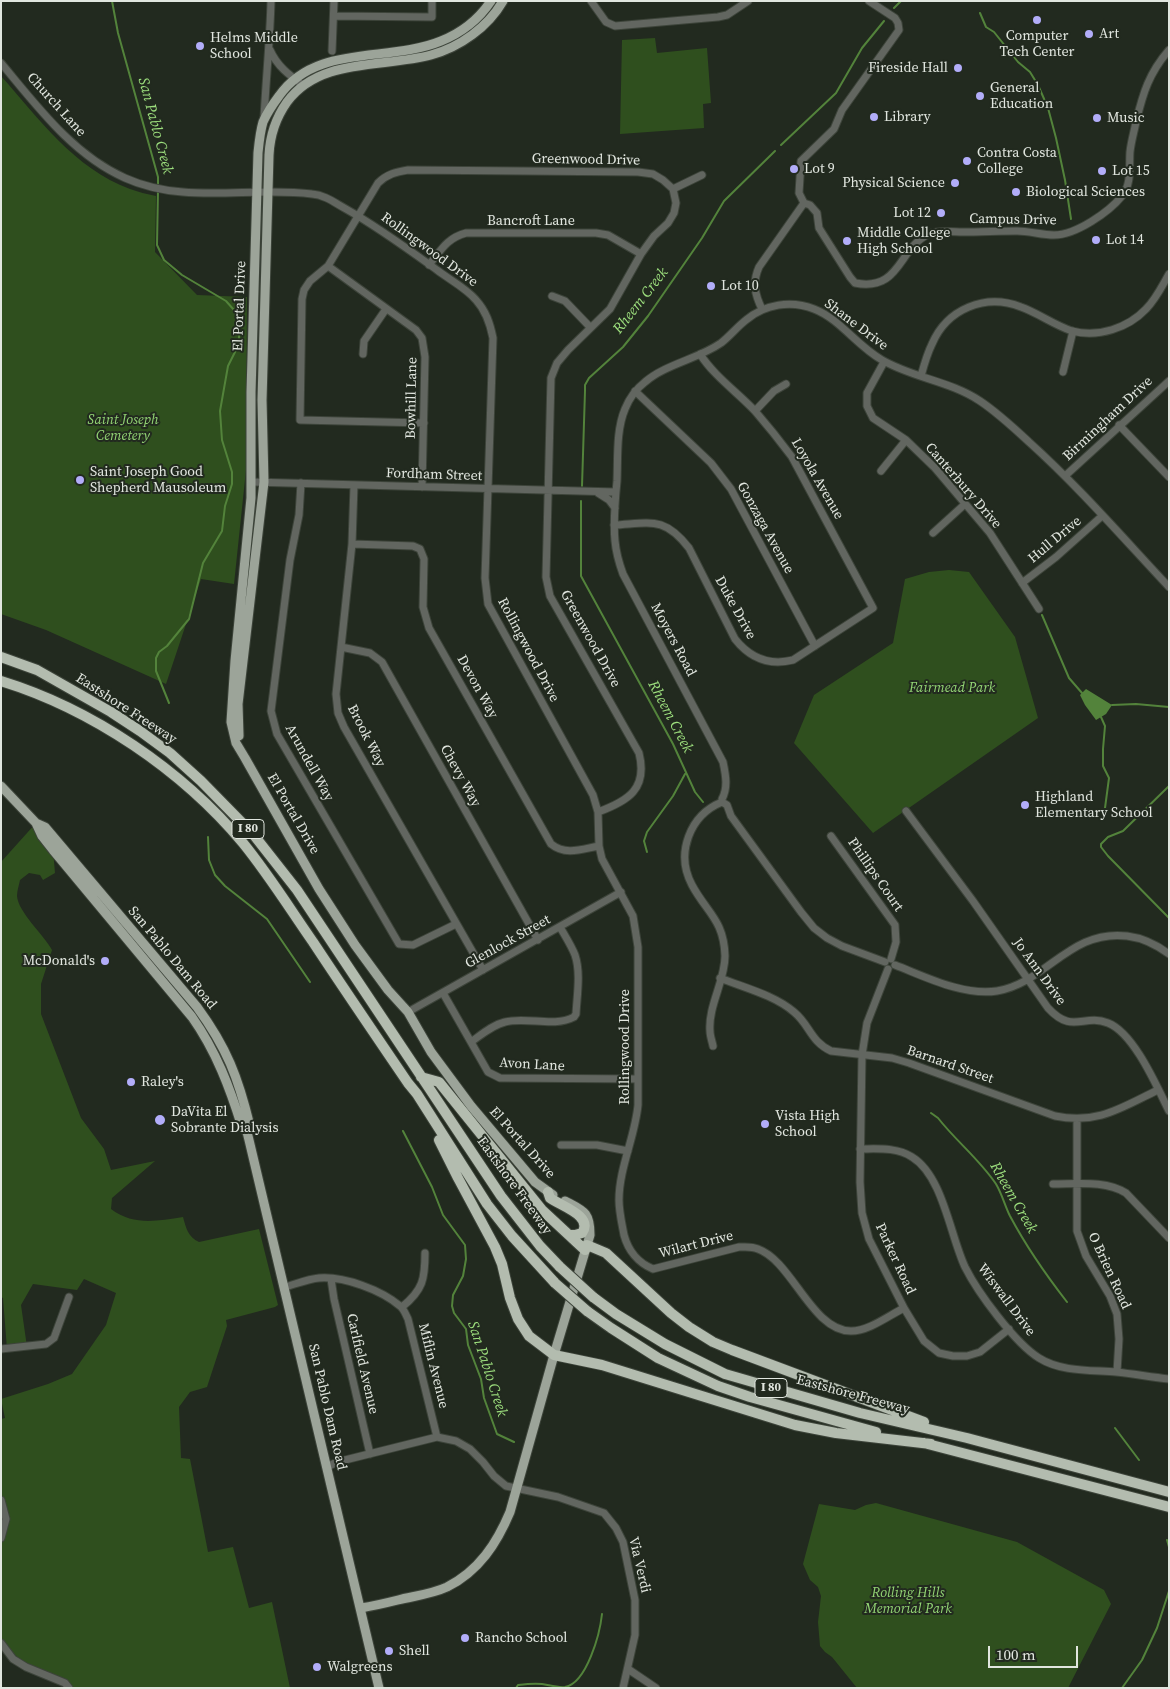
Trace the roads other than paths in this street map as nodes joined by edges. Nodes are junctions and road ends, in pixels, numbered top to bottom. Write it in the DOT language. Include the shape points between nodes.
graph roads {
  1 [pos="271,1"];
  2 [pos="334,1"];
  3 [pos="432,1"];
  4 [pos="491,1"];
  5 [pos="503,1"];
  6 [pos="591,1"];
  7 [pos="748,1"];
  8 [pos="868,1"];
  9 [pos="334,16"];
  10 [pos="270,49"];
  11 [pos="1169,50"];
  12 [pos="332,51"];
  13 [pos="1,63"];
  14 [pos="294,79"];
  15 [pos="303,85"];
  16 [pos="264,121"];
  17 [pos="702,175"];
  18 [pos="673,189"];
  19 [pos="257,192"];
  20 [pos="268,192"];
  21 [pos="804,203"];
  22 [pos="358,216"];
  23 [pos="641,254"];
  24 [pos="429,264"];
  25 [pos="328,266"];
  26 [pos="1169,274"];
  27 [pos="552,296"];
  28 [pos="386,309"];
  29 [pos="762,309"];
  30 [pos="590,327"];
  31 [pos="1073,331"];
  32 [pos="363,354"];
  33 [pos="700,354"];
  34 [pos="884,362"];
  35 [pos="1063,372"];
  36 [pos="921,376"];
  37 [pos="1169,381"];
  38 [pos="786,384"];
  39 [pos="635,391"];
  40 [pos="754,411"];
  41 [pos="424,422"];
  42 [pos="1120,425"];
  43 [pos="906,440"];
  44 [pos="881,471"];
  45 [pos="1065,476"];
  46 [pos="1169,477"];
  47 [pos="252,482"];
  48 [pos="264,482"];
  49 [pos="301,483"];
  50 [pos="354,485"];
  51 [pos="422,487"];
  52 [pos="488,489"];
  53 [pos="548,491"];
  54 [pos="596,492"];
  55 [pos="616,492"];
  56 [pos="964,504"];
  57 [pos="615,508"];
  58 [pos="1102,516"];
  59 [pos="614,525"];
  60 [pos="933,533"];
  61 [pos="352,544"];
  62 [pos="1022,583"];
  63 [pos="1169,587"];
  64 [pos="873,608"];
  65 [pos="1039,609"];
  66 [pos="815,646"];
  67 [pos="341,647"];
  68 [pos="1,657"];
  69 [pos="1,681"];
  70 [pos="245,758"];
  71 [pos="1,786"];
  72 [pos="725,801"];
  73 [pos="906,811"];
  74 [pos="598,812"];
  75 [pos="831,836"];
  76 [pos="599,846"];
  77 [pos="621,892"];
  78 [pos="456,924"];
  79 [pos="560,927"];
  80 [pos="538,940"];
  81 [pos="1169,954"];
  82 [pos="890,964"];
  83 [pos="483,970"];
  84 [pos="720,978"];
  85 [pos="1028,978"];
  86 [pos="443,993"];
  87 [pos="408,1012"];
  88 [pos="471,1042"];
  89 [pos="713,1046"];
  90 [pos="862,1055"];
  91 [pos="421,1077"];
  92 [pos="638,1079"];
  93 [pos="1158,1090"];
  94 [pos="417,1094"];
  95 [pos="1169,1111"];
  96 [pos="1078,1120"];
  97 [pos="561,1145"];
  98 [pos="860,1149"];
  99 [pos="628,1151"];
  100 [pos="1053,1184"];
  101 [pos="1076,1184"];
  102 [pos="548,1192"];
  103 [pos="619,1203"];
  104 [pos="570,1235"];
  105 [pos="1169,1238"];
  106 [pos="586,1247"];
  107 [pos="425,1252"];
  108 [pos="331,1279"];
  109 [pos="285,1287"];
  110 [pos="70,1297"];
  111 [pos="402,1307"];
  112 [pos="904,1308"];
  113 [pos="1009,1330"];
  114 [pos="1,1349"];
  115 [pos="554,1355"];
  116 [pos="1117,1372"];
  117 [pos="1169,1379"];
  118 [pos="437,1437"];
  119 [pos="967,1438"];
  120 [pos="931,1444"];
  121 [pos="370,1454"];
  122 [pos="327,1467"];
  123 [pos="516,1488"];
  124 [pos="1169,1492"];
  125 [pos="1,1500"];
  126 [pos="1166,1507"];
  127 [pos="1,1538"];
  128 [pos="361,1608"];
  129 [pos="1,1643"];
  130 [pos="628,1669"];
  131 [pos="69,1688"];
  132 [pos="379,1688"];
  133 [pos="623,1688"];
  134 [pos="656,1688"];
  1 -- 10 [label="street"];
  2 -- 9 [label="street"];
  3 -- 9 [label="street" via="432,18"];
  4 -- 14 [label="main road, El Portal Drive" via="475,20 441,41 419,48 332,61"];
  5 -- 15 [label="main road, El Portal Drive" via="473,34 444,50 422,57 332,71"];
  6 -- 7 [label="street" via="606,22 615,26 727,15"];
  8 -- 21 [label="street" via="895,18 899,30 842,110 834,129 801,161 799,193"];
  9 -- 12 [label="street"];
  10 -- 14 [label="street" via="283,70"];
  10 -- 16 [label="street"];
  11 -- 21 [label="street, Campus Drive" via="1146,83 1130,150 1127,188 1114,204 1076,229 1054,235 1018,231 930,234 914,246 897,270 883,280 865,285 855,283 819,228 817,213"];
  13 -- 19 [label="street, Church Lane" via="64,135 102,166 125,178 166,190 194,193"];
  14 -- 15 [label="street"];
  14 -- 16 [label="main road, El Portal Drive" via="278,96"];
  15 -- 20 [label="main road, El Portal Drive" via="282,109 271,132"];
  16 -- 19 [label="main road, El Portal Drive" via="258,153"];
  17 -- 18 [label="street"];
  18 -- 22 [label="street, Greenwood Drive" via="653,174 638,172 408,170 394,172 382,179"];
  18 -- 23 [label="street, Greenwood Drive" via="674,213"];
  19 -- 20 [label="street, Church Lane"];
  19 -- 47 [label="main road, El Portal Drive" via="251,392"];
  20 -- 22 [label="street, Rollingwood Drive" via="317,194"];
  20 -- 48 [label="main road, El Portal Drive" via="262,400"];
  21 -- 29 [label="street" via="755,275 755,292"];
  22 -- 24 [label="street, Rollingwood Drive"];
  22 -- 25 [label="street, Greenwood Drive"];
  23 -- 24 [label="street, Bancroft Lane" via="608,235 596,233 466,233 447,242"];
  23 -- 30 [label="street, Greenwood Drive" via="610,309"];
  24 -- 52 [label="street, Rollingwood Drive" via="476,300 490,324 493,338"];
  25 -- 28 [label="street, Bowhill Lane"];
  25 -- 41 [label="street, Greenwood Drive" via="310,281 302,298 300,420"];
  26 -- 31 [label="street" via="1154,299 1132,321 1101,332"];
  27 -- 30 [label="street" via="565,301"];
  28 -- 32 [label="street" via="364,341"];
  28 -- 41 [label="street, Bowhill Lane" via="422,338 426,357"];
  29 -- 33 [label="street, Shane Drive" via="744,320 717,346"];
  29 -- 34 [label="street, Shane Drive" via="784,304 816,310"];
  30 -- 53 [label="street, Greenwood Drive" via="556,363 551,378"];
  31 -- 35 [label="street"];
  31 -- 36 [label="street" via="1015,305 981,302 962,309 942,326"];
  33 -- 39 [label="street, Shane Drive" via="655,375"];
  33 -- 40 [label="street, Loyola Avenue" via="706,364"];
  34 -- 36 [label="street, Shane Drive"];
  34 -- 43 [label="street, Canterbury Drive" via="867,393 867,406 873,418"];
  36 -- 45 [label="street, Shane Drive" via="956,388 982,402"];
  37 -- 42 [label="street, Birmingham Drive"];
  38 -- 40 [label="street"];
  39 -- 55 [label="street, Shane Drive" via="621,419"];
  39 -- 66 [label="street, Gonzaga Avenue" via="711,463 731,489"];
  40 -- 64 [label="street, Loyola Avenue" via="792,457"];
  41 -- 51 [label="street, Bowhill Lane"];
  42 -- 45 [label="street, Birmingham Drive"];
  42 -- 46 [label="street"];
  43 -- 44 [label="street"];
  43 -- 56 [label="street, Canterbury Drive" via="935,468"];
  45 -- 58 [label="street, Shane Drive"];
  47 -- 48 [label="street, Fordham Street"];
  47 -- 70 [label="main road, El Portal Drive" via="231,722 236,743"];
  48 -- 49 [label="street, Fordham Street"];
  48 -- 70 [label="main road, El Portal Drive" via="238,704 240,741"];
  49 -- 50 [label="street, Fordham Street"];
  49 -- 78 [label="street, Arundell Way" via="271,711 277,734 399,944 412,945"];
  50 -- 51 [label="street, Fordham Street"];
  50 -- 61 [label="street, Brook Way"];
  51 -- 52 [label="street, Fordham Street"];
  52 -- 53 [label="street, Fordham Street"];
  52 -- 74 [label="street, Rollingwood Drive" via="485,578 488,604 593,795"];
  53 -- 54 [label="street, Fordham Street"];
  53 -- 74 [label="street, Greenwood Drive" via="546,577 550,596 639,753 642,764 641,776 633,792 620,804"];
  54 -- 55 [label="street, Fordham Street"];
  54 -- 57 [label="street"];
  55 -- 57 [label="street, Moyers Road"];
  56 -- 60 [label="street"];
  56 -- 62 [label="street, Canterbury Drive" via="990,533"];
  57 -- 59 [label="street, Moyers Road"];
  58 -- 62 [label="street, Hull Drive"];
  58 -- 63 [label="street, Shane Drive"];
  59 -- 66 [label="street, Duke Drive" via="654,523 680,536 744,651 760,660 783,663"];
  59 -- 72 [label="street, Moyers Road" via="623,574 723,762"];
  61 -- 67 [label="street, Brook Way"];
  61 -- 76 [label="street, Devon Way" via="420,549 424,559 423,607 429,628 551,844 566,851"];
  62 -- 65 [label="street, Canterbury Drive"];
  64 -- 66 [label="street, Duke Drive"];
  67 -- 78 [label="street, Brook Way" via="336,694 338,713"];
  67 -- 80 [label="street, Chevy Way" via="370,653 382,662"];
  68 -- 91 [label="highway, Eastshore Freeway / I 80" via="37,670 140,731 170,753 230,809 297,890"];
  69 -- 94 [label="highway, Eastshore Freeway / I 80" via="67,707 134,745 219,818 242,842 283,897"];
  70 -- 87 [label="main road, El Portal Drive" via="354,945"];
  71 -- 109 [label="main road, San Pablo Dam Road" via="62,846 197,1007 219,1039 237,1078 250,1126 247,1132"];
  72 -- 82 [label="street, Moyers Road" via="731,816 814,928 842,946"];
  72 -- 84 [label="street" via="703,813 695,823 689,834 685,860 691,884 720,927 725,959"];
  73 -- 85 [label="street, Jo Ann Drive"];
  74 -- 76 [label="street, Rollingwood Drive"];
  75 -- 82 [label="street, Phillips Court" via="894,925 896,942"];
  76 -- 77 [label="street, Rollingwood Drive" via="602,859"];
  77 -- 79 [label="street, Glenlock Street"];
  77 -- 92 [label="street, Rollingwood Drive" via="633,916 638,947"];
  78 -- 83 [label="street, Brook Way"];
  79 -- 80 [label="street, Glenlock Street"];
  79 -- 88 [label="street" via="575,955 578,973 574,1017 562,1022 505,1022"];
  80 -- 83 [label="street, Glenlock Street"];
  81 -- 85 [label="street, Moyers Road" via="1142,940 1110,936 1076,946"];
  82 -- 85 [label="street, Moyers Road" via="976,992 1005,989"];
  82 -- 90 [label="street, Parker Road" via="868,1023"];
  83 -- 86 [label="street, Glenlock Street"];
  84 -- 89 [label="street" via="711,1016"];
  84 -- 90 [label="street, Barnard Street" via="784,1004 797,1014 822,1047"];
  85 -- 93 [label="street, Jo Ann Drive" via="1057,1018 1076,1023 1098,1021 1118,1029 1145,1064"];
  86 -- 87 [label="street, Glenlock Street"];
  86 -- 88 [label="street, Avon Lane"];
  87 -- 102 [label="main road, El Portal Drive" via="431,1052 471,1106 535,1182"];
  88 -- 92 [label="street, Avon Lane" via="488,1072 500,1078"];
  90 -- 96 [label="street, Barnard Street" via="909,1063 1056,1116"];
  90 -- 98 [label="street, Parker Road"];
  91 -- 104 [label="highway" via="439,1082 542,1210"];
  91 -- 119 [label="highway, Eastshore Freeway / I 80, bridge" via="501,1196 540,1246 616,1314 665,1344 725,1374 860,1413"];
  92 -- 99 [label="street, Rollingwood Drive" via="637,1118"];
  93 -- 95 [label="street, Jo Ann Drive"];
  93 -- 96 [label="street, Barnard Street" via="1096,1118"];
  94 -- 115 [label="highway" via="496,1247 518,1319 529,1336"];
  94 -- 120 [label="highway, Eastshore Freeway / I 80, bridge" via="487,1204 555,1284 586,1311 658,1358 718,1386 859,1428"];
  96 -- 101 [label="street, O Brien Road"];
  97 -- 99 [label="street" via="597,1145"];
  98 -- 112 [label="street, Parker Road" via="862,1213 869,1239"];
  98 -- 113 [label="street, Wiswall Drive" via="896,1150 926,1168 934,1181 965,1267"];
  99 -- 103 [label="street, Rollingwood Drive"];
  100 -- 101 [label="street"];
  101 -- 105 [label="street" via="1118,1188"];
  101 -- 116 [label="street, O Brien Road" via="1080,1243 1117,1314 1120,1340"];
  102 -- 104 [label="highway" via="550,1198 584,1220 582,1233"];
  102 -- 106 [label="main road, El Portal Drive" via="584,1212 590,1221"];
  103 -- 112 [label="street, Wilart Drive" via="627,1244 632,1253 653,1269 749,1247 759,1249 774,1260 824,1319 839,1329 864,1329"];
  104 -- 106 [label="highway"];
  106 -- 115 [label="main road, El Portal Drive"];
  106 -- 119 [label="highway" via="606,1253 671,1313 713,1342"];
  107 -- 111 [label="street" via="423,1282"];
  108 -- 109 [label="street" via="307,1280"];
  108 -- 111 [label="street" via="362,1285"];
  108 -- 121 [label="street, Carlfield Avenue"];
  109 -- 122 [label="main road, San Pablo Dam Road"];
  110 -- 114 [label="street" via="54,1338 46,1344"];
  111 -- 118 [label="street, Miflin Avenue"];
  112 -- 113 [label="street, Parker Road" via="924,1341 939,1353 953,1356 980,1352"];
  113 -- 116 [label="street, Wiswall Drive" via="1039,1358 1054,1364"];
  115 -- 120 [label="highway" via="602,1365 795,1425"];
  115 -- 123 [label="main road, El Portal Drive"];
  116 -- 117 [label="street, Wiswall Drive"];
  118 -- 121 [label="street"];
  118 -- 123 [label="street, Via Verdi" via="456,1440 470,1449 494,1476 506,1486"];
  119 -- 124 [label="highway, Eastshore Freeway / I 80"];
  120 -- 126 [label="highway, Eastshore Freeway / I 80"];
  121 -- 122 [label="street"];
  122 -- 128 [label="main road, San Pablo Dam Road"];
  123 -- 128 [label="main road, El Portal Drive" via="510,1512 494,1544 481,1562 464,1576 434,1592"];
  123 -- 130 [label="street, Via Verdi" via="558,1497 604,1513 616,1528 623,1542 635,1600 635,1635"];
  125 -- 127 [label="street" via="6,1519"];
  128 -- 132 [label="main road, San Pablo Dam Road"];
  129 -- 131 [label="street" via="13,1659 65,1683"];
  130 -- 133 [label="street, Via Verdi"];
  130 -- 134 [label="street"];
}
